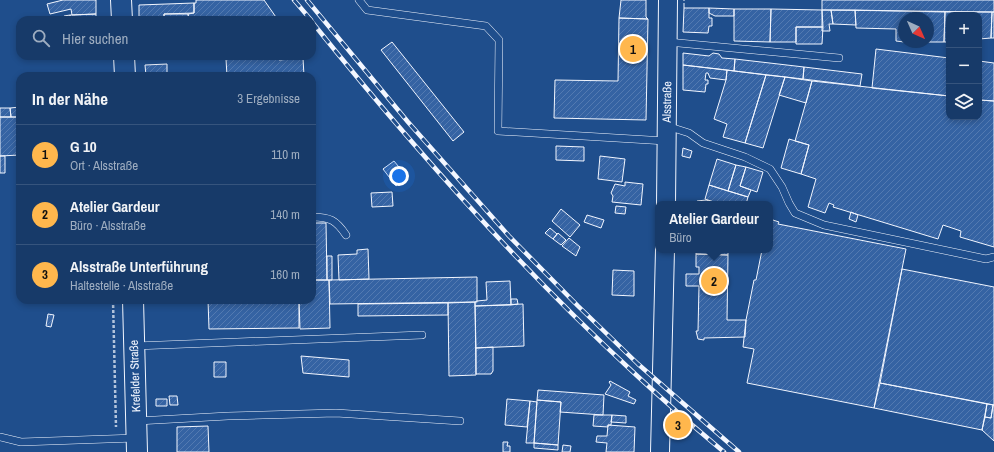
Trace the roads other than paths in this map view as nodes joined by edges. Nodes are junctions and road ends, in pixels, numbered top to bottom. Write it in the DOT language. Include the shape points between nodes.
graph roads {
  1 [pos="121,0"];
  2 [pos="359,0"];
  3 [pos="668,0"];
  4 [pos="122,16"];
  5 [pos="668,42"];
  6 [pos="839,58"];
  7 [pos="124,60"];
  8 [pos="125,72"];
  9 [pos="666,134"];
  10 [pos="666,201"];
  11 [pos="316,217"];
  12 [pos="346,235"];
  13 [pos="665,253"];
  14 [pos="994,257"];
  15 [pos="133,304"];
  16 [pos="422,335"];
  17 [pos="134,346"];
  18 [pos="460,421"];
  19 [pos="0,437"];
  20 [pos="136,437"];
  21 [pos="660,452"];
  1 -- 4 [label="main road"];
  2 -- 9 [label="lane" via="366,10 486,26 499,40 498,131"];
  3 -- 5 [label="street, Alsstraße"];
  5 -- 6 [label="lane"];
  5 -- 9 [label="street, Alsstraße"];
  7 -- 8 [label="main road"];
  9 -- 10 [label="street, Alsstraße"];
  9 -- 14 [label="lane" via="689,133 703,143 745,157 770,169 795,213 824,225 986,259"];
  11 -- 12 [label="lane" via="331,219 339,224"];
  13 -- 21 [label="street"];
  15 -- 17 [label="main road, Krefelder Straße"];
  16 -- 17 [label="lane"];
  17 -- 20 [label="main road, Krefelder Straße"];
  18 -- 20 [label="lane" via="336,413 228,416"];
  19 -- 20 [label="lane" via="21,442"];
}
